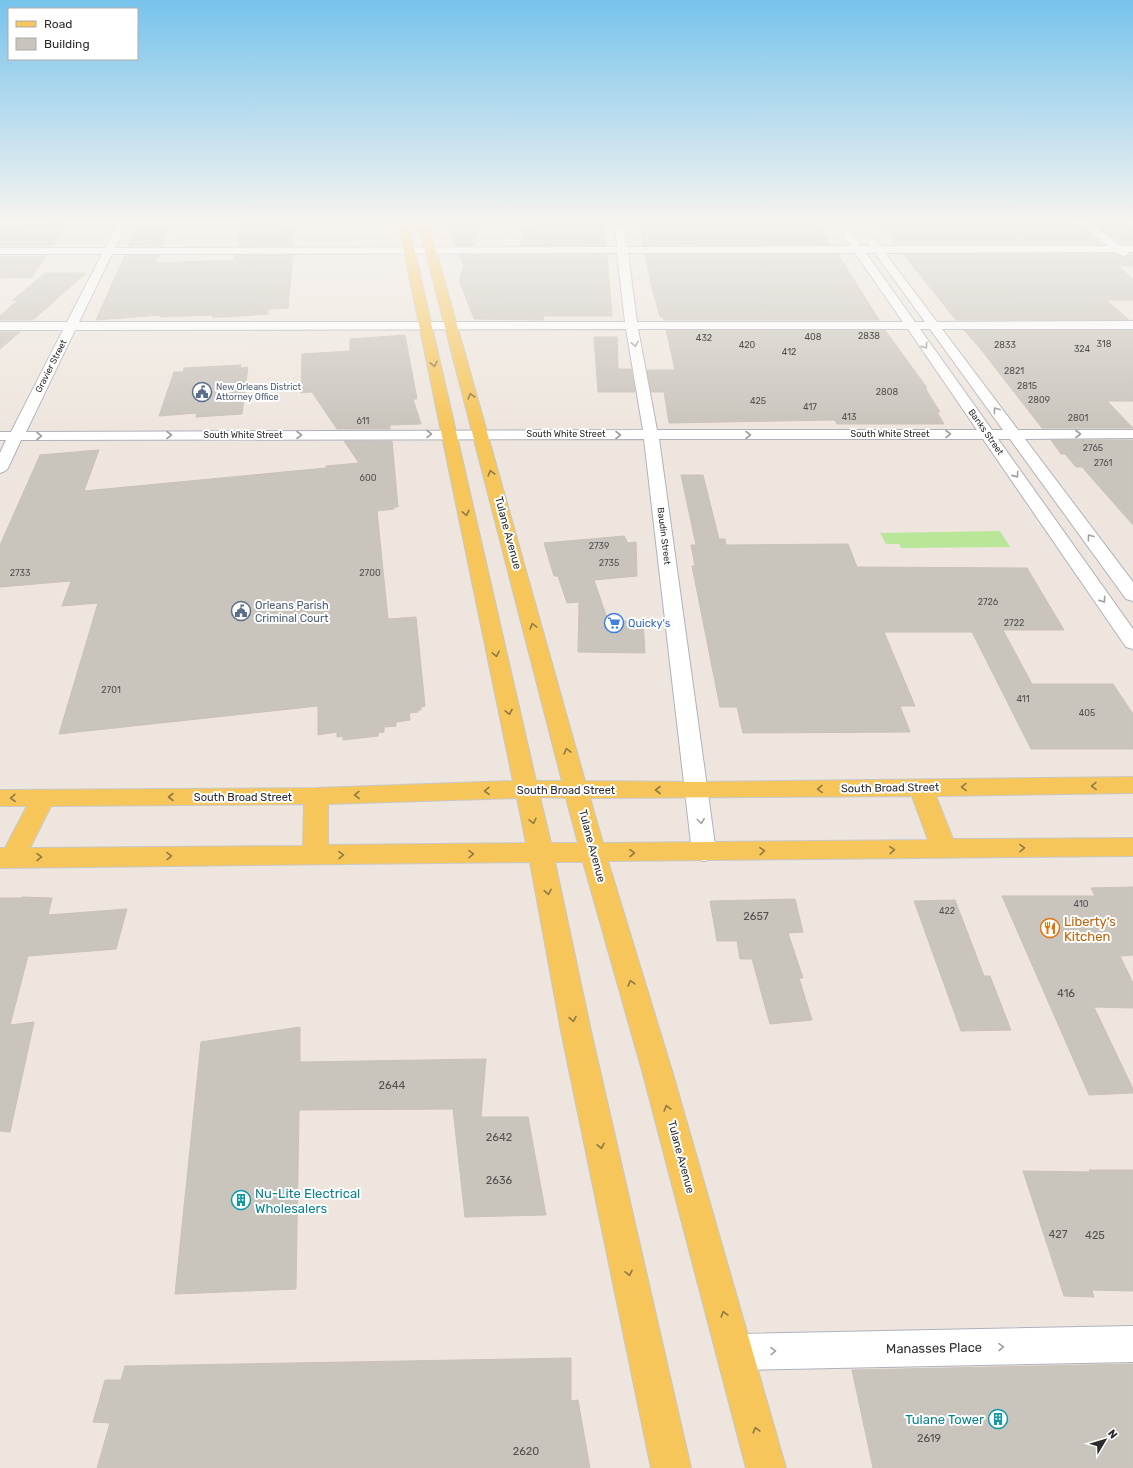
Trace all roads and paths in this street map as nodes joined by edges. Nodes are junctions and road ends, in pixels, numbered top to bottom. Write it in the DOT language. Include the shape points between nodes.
graph roads {
  1 [pos="89,291"];
  2 [pos="418,291"];
  3 [pos="442,291"];
  4 [pos="627,291"];
  5 [pos="887,291"];
  6 [pos="908,291"];
  7 [pos="631,325"];
  8 [pos="911,325"];
  9 [pos="933,325"];
  10 [pos="1133,325"];
  11 [pos="0,326"];
  12 [pos="71,326"];
  13 [pos="426,326"];
  14 [pos="452,326"];
  15 [pos="449,434"];
  16 [pos="481,434"];
  17 [pos="987,434"];
  18 [pos="1014,434"];
  19 [pos="1133,434"];
  20 [pos="651,435"];
  21 [pos="0,436"];
  22 [pos="16,436"];
  23 [pos="0,468"];
  24 [pos="1081,568"];
  25 [pos="1113,568"];
  26 [pos="1133,568"];
  27 [pos="1133,595"];
  28 [pos="1133,643"];
  29 [pos="1133,785"];
  30 [pos="921,788"];
  31 [pos="526,789"];
  32 [pos="577,789"];
  33 [pos="697,790"];
  34 [pos="316,796"];
  35 [pos="0,798"];
  36 [pos="44,798"];
  37 [pos="1133,847"];
  38 [pos="944,849"];
  39 [pos="704,852"];
  40 [pos="540,854"];
  41 [pos="593,854"];
  42 [pos="315,856"];
  43 [pos="7,858"];
  44 [pos="1133,1344"];
  45 [pos="734,1352"];
  46 [pos="671,1468"];
  47 [pos="766,1468"];
  1 -- 12 [label="street, Gravier Street"];
  2 -- 13 [label="main road"];
  3 -- 14 [label="main road, Tulane Avenue"];
  4 -- 7 [label="street, Baudin Street"];
  5 -- 8 [label="street, Banks Street"];
  6 -- 9 [label="street, Banks Street"];
  7 -- 8 [label="street"];
  7 -- 14 [label="street"];
  7 -- 20 [label="street, Baudin Street, one-way"];
  8 -- 9 [label="street"];
  8 -- 17 [label="street, Banks Street, one-way"];
  9 -- 10 [label="street"];
  18 -- 9 [label="street, Banks Street, one-way"];
  11 -- 12 [label="street"];
  12 -- 13 [label="street"];
  12 -- 22 [label="street, Gravier Street"];
  13 -- 14 [label="street"];
  13 -- 15 [label="main road, one-way"];
  16 -- 14 [label="main road, Tulane Avenue, one-way"];
  15 -- 16 [label="street, South White Street"];
  22 -- 15 [label="street, South White Street, one-way"];
  15 -- 31 [label="main road, one-way"];
  16 -- 20 [label="street, South White Street, one-way"];
  32 -- 16 [label="main road, Tulane Avenue, one-way"];
  17 -- 18 [label="street, South White Street"];
  20 -- 17 [label="street, South White Street, one-way"];
  17 -- 24 [label="street, Banks Street, one-way"];
  18 -- 19 [label="street, South White Street, one-way"];
  25 -- 18 [label="street, Banks Street, one-way"];
  20 -- 33 [label="street, Baudin Street"];
  21 -- 22 [label="street, South White Street"];
  22 -- 23 [label="street, Gravier Street"];
  24 -- 25 [label="street"];
  24 -- 28 [label="street, Banks Street, one-way"];
  25 -- 26 [label="street"];
  25 -- 27 [label="street, Banks Street"];
  29 -- 30 [label="main road, South Broad Street, one-way"];
  30 -- 33 [label="main road, South Broad Street, one-way"];
  30 -- 38 [label="main road"];
  31 -- 32 [label="main road, South Broad Street"];
  31 -- 34 [label="main road, South Broad Street, one-way"];
  31 -- 40 [label="main road, one-way"];
  33 -- 32 [label="main road, South Broad Street, one-way"];
  32 -- 41 [label="main road, Tulane Avenue"];
  33 -- 39 [label="street, Baudin Street, one-way"];
  34 -- 36 [label="main road, South Broad Street, one-way"];
  34 -- 42 [label="main road"];
  36 -- 35 [label="main road, South Broad Street, one-way"];
  36 -- 43 [label="main road"];
  38 -- 37 [label="main road, one-way"];
  39 -- 38 [label="main road, one-way"];
  41 -- 39 [label="main road, one-way"];
  40 -- 41 [label="main road"];
  42 -- 40 [label="main road, one-way"];
  40 -- 46 [label="main road, one-way"];
  45 -- 41 [label="main road, Tulane Avenue, one-way" via="658,1074"];
  43 -- 42 [label="main road, one-way" via="260,854"];
  45 -- 44 [label="street, Manasses Place, one-way"];
  47 -- 45 [label="main road, Tulane Avenue, one-way"];
}
